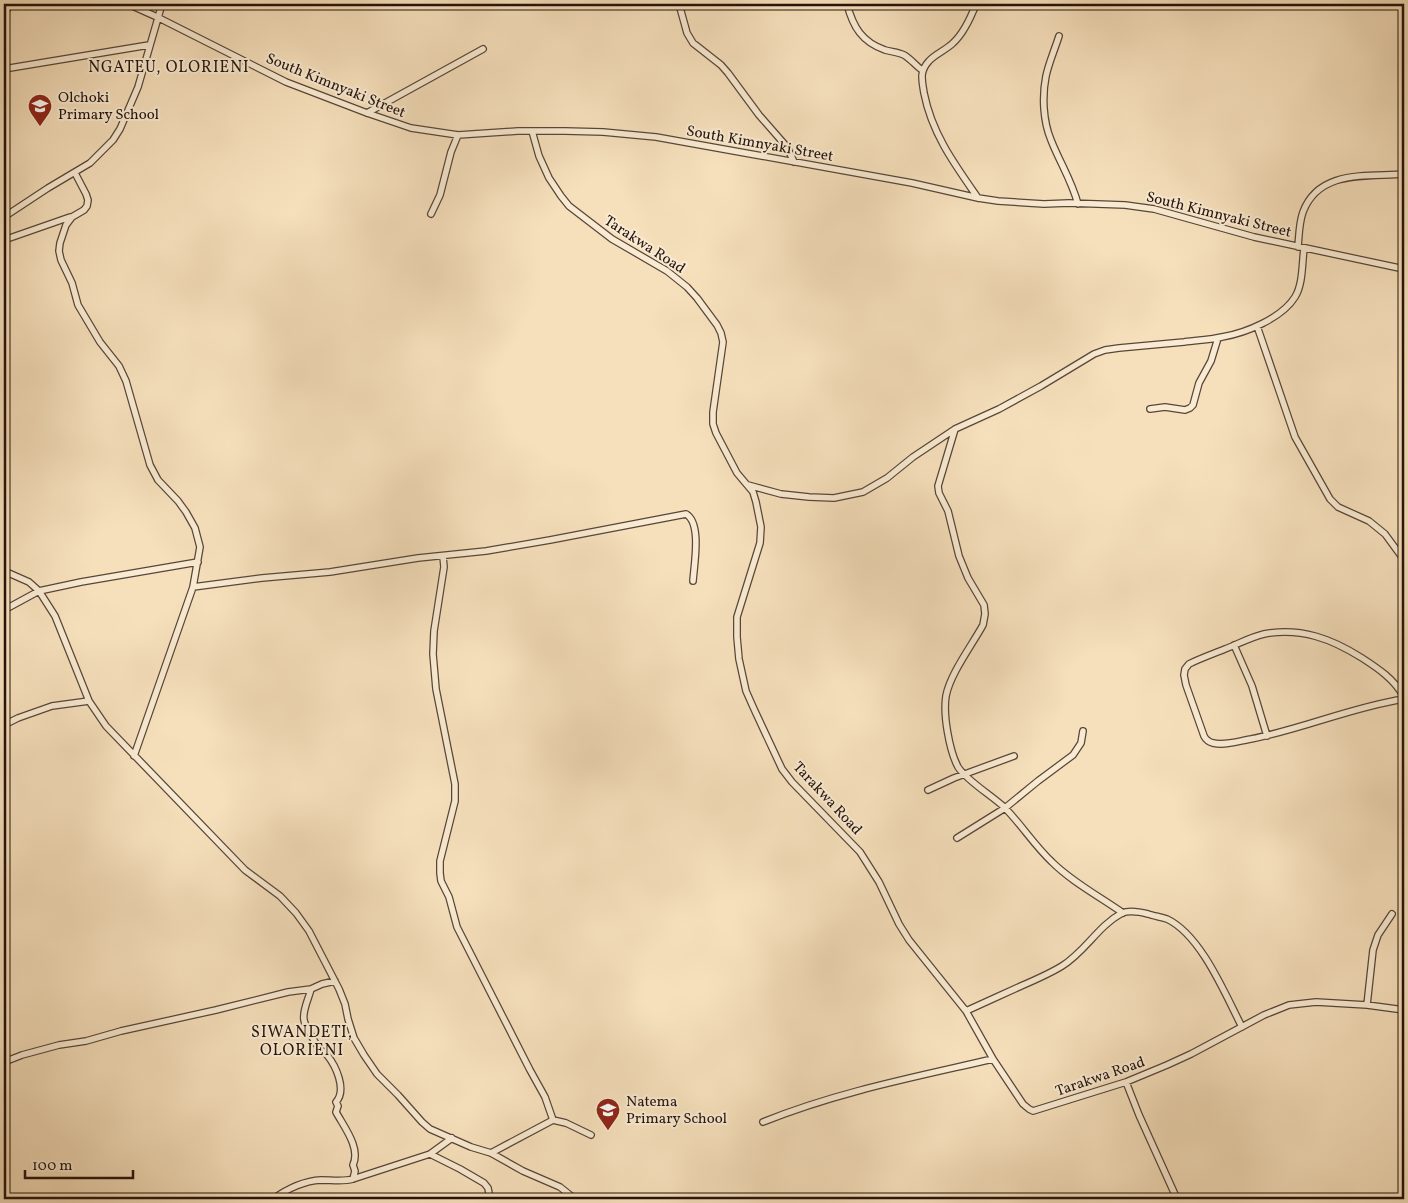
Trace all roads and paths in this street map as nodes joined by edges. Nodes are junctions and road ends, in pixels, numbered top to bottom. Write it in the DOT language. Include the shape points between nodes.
graph roads {
  1 [pos="10,4"];
  2 [pos="128,4"];
  3 [pos="162,4"];
  4 [pos="679,4"];
  5 [pos="847,4"];
  6 [pos="976,4"];
  7 [pos="4,15"];
  8 [pos="157,17"];
  9 [pos="1059,36"];
  10 [pos="149,44"];
  11 [pos="483,49"];
  12 [pos="4,69"];
  13 [pos="922,70"];
  14 [pos="367,113"];
  15 [pos="532,131"];
  16 [pos="458,134"];
  17 [pos="794,162"];
  18 [pos="75,172"];
  19 [pos="1404,174"];
  20 [pos="978,198"];
  21 [pos="1078,204"];
  22 [pos="431,214"];
  23 [pos="4,217"];
  24 [pos="72,217"];
  25 [pos="4,240"];
  26 [pos="1301,248"];
  27 [pos="1404,270"];
  28 [pos="1257,326"];
  29 [pos="1218,338"];
  30 [pos="1150,409"];
  31 [pos="955,429"];
  32 [pos="748,485"];
  33 [pos="443,556"];
  34 [pos="1404,560"];
  35 [pos="198,562"];
  36 [pos="4,571"];
  37 [pos="692,581"];
  38 [pos="193,587"];
  39 [pos="39,591"];
  40 [pos="4,610"];
  41 [pos="1234,646"];
  42 [pos="1404,698"];
  43 [pos="89,701"];
  44 [pos="4,725"];
  45 [pos="1083,731"];
  46 [pos="1267,736"];
  47 [pos="134,756"];
  48 [pos="1014,756"];
  49 [pos="964,775"];
  50 [pos="928,790"];
  51 [pos="1005,808"];
  52 [pos="957,838"];
  53 [pos="1123,913"];
  54 [pos="1392,914"];
  55 [pos="335,981"];
  56 [pos="312,989"];
  57 [pos="1367,1005"];
  58 [pos="1404,1010"];
  59 [pos="966,1011"];
  60 [pos="1242,1027"];
  61 [pos="993,1059"];
  62 [pos="4,1062"];
  63 [pos="1126,1082"];
  64 [pos="553,1120"];
  65 [pos="763,1122"];
  66 [pos="591,1135"];
  67 [pos="452,1138"];
  68 [pos="491,1153"];
  69 [pos="430,1154"];
  70 [pos="354,1179"];
  71 [pos="273,1199"];
  72 [pos="490,1199"];
  73 [pos="575,1199"];
  74 [pos="1177,1199"];
  1 -- 7 [label="street"];
  2 -- 8 [label="street, South Kimnyaki Street"];
  3 -- 8 [label="street"];
  4 -- 17 [label="street" via="693,43 725,69 786,147"];
  5 -- 13 [label="street" via="855,27 870,43 905,56"];
  6 -- 13 [label="street" via="968,23 953,44 930,60"];
  8 -- 10 [label="street"];
  8 -- 14 [label="street, South Kimnyaki Street" via="286,82"];
  9 -- 21 [label="street" via="1046,76 1046,117 1051,140"];
  10 -- 12 [label="street"];
  10 -- 18 [label="street" via="138,87 120,130 90,163"];
  11 -- 14 [label="street"];
  13 -- 20 [label="street" via="928,112 935,130"];
  14 -- 16 [label="street, South Kimnyaki Street" via="411,128"];
  15 -- 16 [label="street, South Kimnyaki Street"];
  15 -- 17 [label="street, South Kimnyaki Street" via="641,135"];
  15 -- 32 [label="street, Tarakwa Road" via="549,178 569,206 612,239 678,280 718,325 723,342 713,424 733,466"];
  16 -- 22 [label="street"];
  17 -- 20 [label="street, South Kimnyaki Street"];
  18 -- 23 [label="street"];
  18 -- 24 [label="street" via="88,200 84,210"];
  19 -- 26 [label="street" via="1361,175 1323,187 1302,212"];
  20 -- 21 [label="street, South Kimnyaki Street" via="1018,203"];
  21 -- 26 [label="street, South Kimnyaki Street" via="1154,209"];
  24 -- 25 [label="street"];
  24 -- 35 [label="street" via="62,232 59,251 76,300 124,376 153,471 183,506 194,528 200,547"];
  26 -- 27 [label="street, South Kimnyaki Street"];
  26 -- 28 [label="street" via="1300,282 1296,296 1276,316"];
  28 -- 29 [label="street"];
  28 -- 34 [label="street" via="1295,437 1330,499 1338,507 1386,534"];
  29 -- 30 [label="street" via="1193,405 1185,410"];
  29 -- 31 [label="street" via="1104,350 1000,409"];
  31 -- 32 [label="street" via="863,492 834,498 809,497"];
  31 -- 49 [label="street" via="938,486 939,493 948,511 959,556 984,605 985,614 983,625 946,696 950,743"];
  32 -- 59 [label="street, Tarakwa Road" via="753,492 761,527 756,557 737,617 739,659 746,690 782,769 860,852 909,940"];
  33 -- 37 [label="street" via="537,543 686,514 692,520 696,537"];
  33 -- 38 [label="street"];
  33 -- 64 [label="street" via="433,654 456,801 440,861 441,881 457,927 545,1097"];
  35 -- 38 [label="street"];
  35 -- 39 [label="street"];
  36 -- 39 [label="street" via="29,582"];
  38 -- 47 [label="street"];
  39 -- 40 [label="street"];
  39 -- 43 [label="street" via="55,616"];
  41 -- 42 [label="street" via="1264,634 1281,632 1300,632 1318,637 1338,644 1382,671"];
  41 -- 46 [label="street" via="1252,686"];
  41 -- 46 [label="street" via="1196,660 1185,668 1186,686 1204,736 1212,743 1222,744"];
  42 -- 46 [label="street"];
  43 -- 44 [label="street" via="52,706"];
  43 -- 47 [label="street" via="106,726"];
  45 -- 51 [label="street" via="1073,755"];
  47 -- 55 [label="street" via="245,870 280,896 296,913"];
  48 -- 49 [label="street"];
  49 -- 50 [label="street"];
  49 -- 51 [label="street"];
  51 -- 52 [label="street"];
  51 -- 53 [label="street" via="1052,862"];
  53 -- 59 [label="street" via="1106,924 1064,965"];
  53 -- 60 [label="street" via="1140,912 1166,919 1190,936"];
  54 -- 57 [label="street" via="1378,935 1373,950"];
  55 -- 56 [label="street"];
  55 -- 67 [label="street" via="354,1038 377,1074 430,1129"];
  56 -- 62 [label="street" via="121,1031"];
  56 -- 70 [label="street" via="303,1016 320,1050 327,1055 338,1074 342,1089 336,1102 336,1112 352,1140 356,1159"];
  57 -- 58 [label="street, Tarakwa Road"];
  57 -- 60 [label="street, Tarakwa Road" via="1316,1002 1289,1005"];
  59 -- 61 [label="street, Tarakwa Road"];
  60 -- 63 [label="street, Tarakwa Road"];
  61 -- 63 [label="street, Tarakwa Road" via="1023,1104 1033,1111"];
  61 -- 65 [label="street" via="847,1094"];
  63 -- 74 [label="street"];
  64 -- 66 [label="street"];
  64 -- 68 [label="street"];
  67 -- 68 [label="street"];
  67 -- 69 [label="street"];
  68 -- 73 [label="street" via="560,1187"];
  69 -- 70 [label="street"];
  69 -- 72 [label="street" via="484,1183"];
  70 -- 71 [label="street" via="302,1184"];
}
